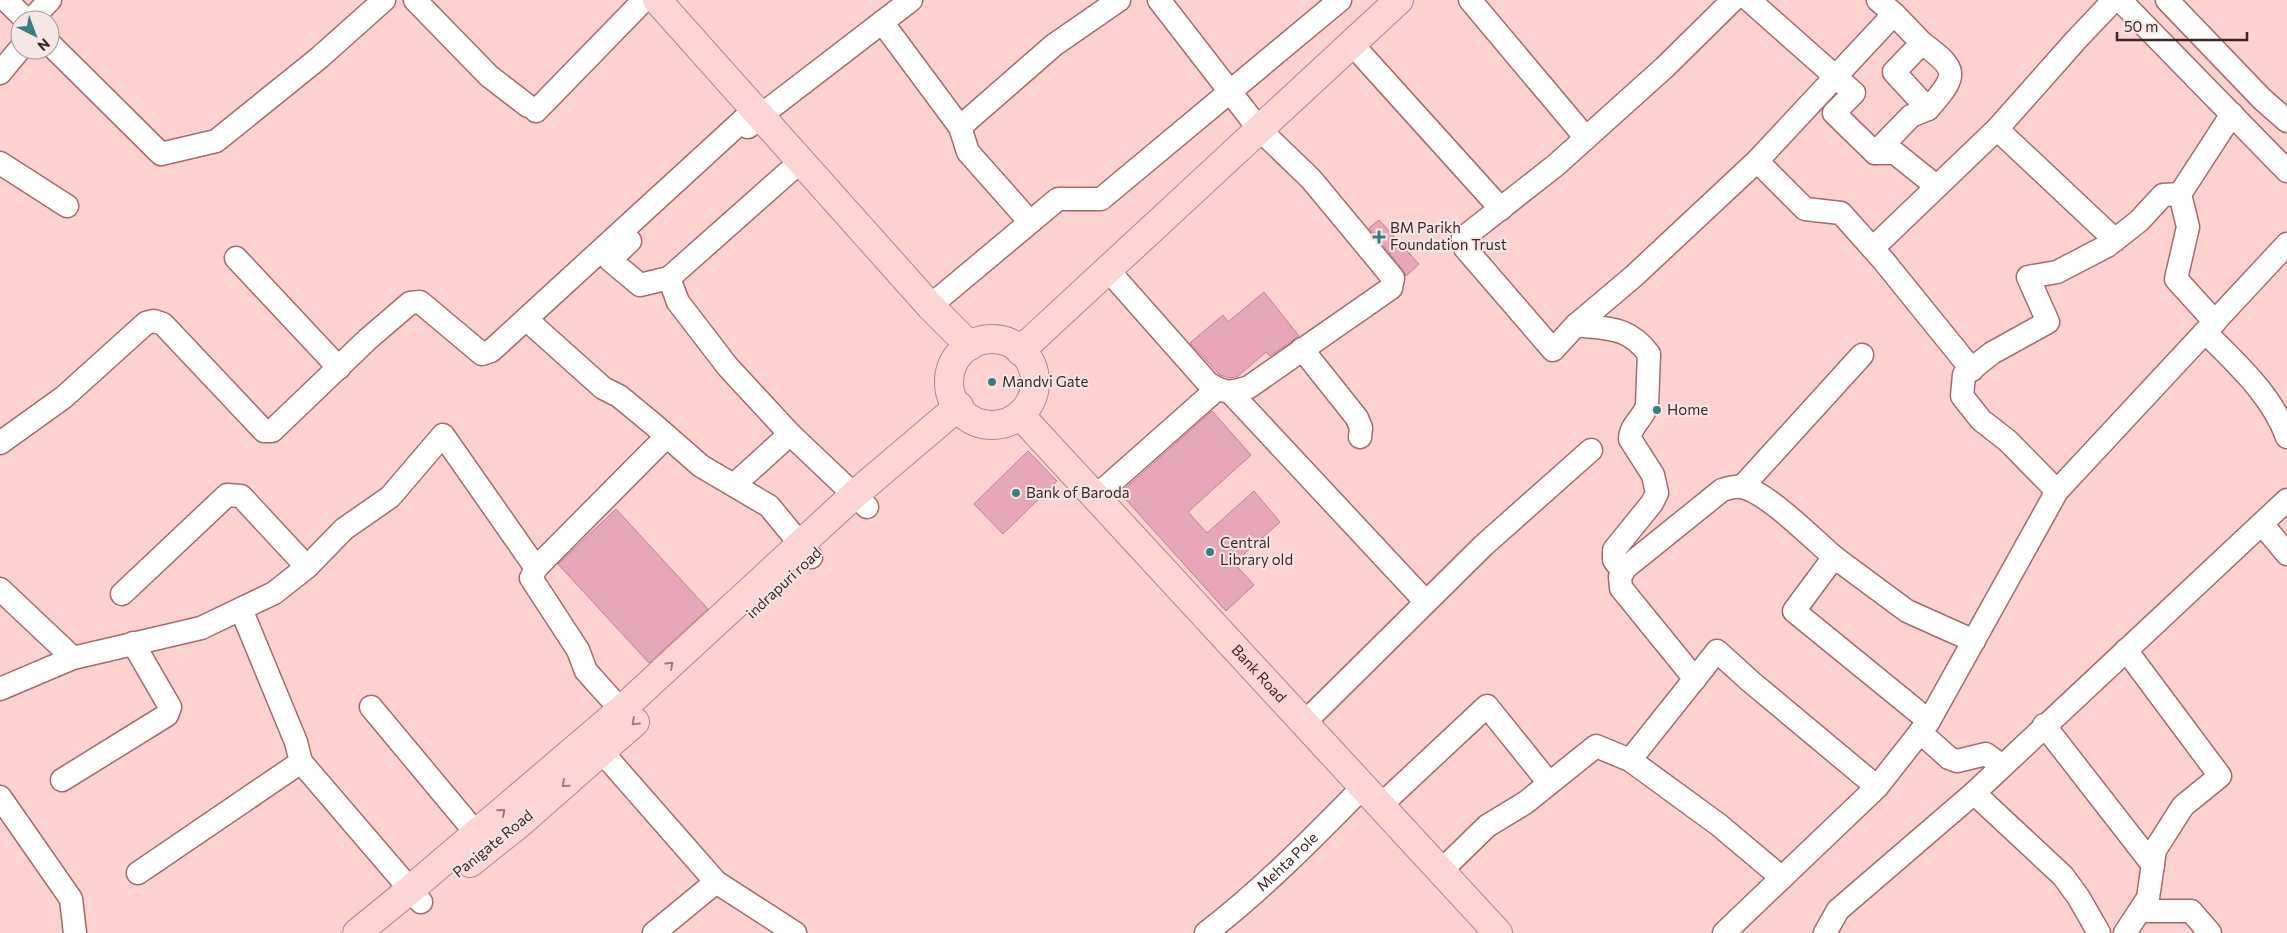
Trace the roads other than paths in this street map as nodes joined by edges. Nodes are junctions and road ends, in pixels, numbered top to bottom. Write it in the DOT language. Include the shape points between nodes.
graph roads {
  1 [pos="6,0"];
  2 [pos="50,0"];
  3 [pos="384,0"];
  4 [pos="415,0"];
  5 [pos="644,0"];
  6 [pos="657,0"];
  7 [pos="911,0"];
  8 [pos="1119,0"];
  9 [pos="1159,0"];
  10 [pos="1399,0"];
  11 [pos="1470,0"];
  12 [pos="1733,0"];
  13 [pos="1749,0"];
  14 [pos="2114,0"];
  15 [pos="2120,0"];
  16 [pos="2167,0"];
  17 [pos="1326,4"];
  18 [pos="1886,7"];
  19 [pos="16,10"];
  20 [pos="40,10"];
  21 [pos="882,22"];
  22 [pos="1922,43"];
  23 [pos="1352,44"];
  24 [pos="60,54"];
  25 [pos="11,60"];
  26 [pos="0,73"];
  27 [pos="1837,76"];
  28 [pos="1231,92"];
  29 [pos="1928,109"];
  30 [pos="757,113"];
  31 [pos="2232,114"];
  32 [pos="2287,121"];
  33 [pos="960,126"];
  34 [pos="1259,129"];
  35 [pos="1997,129"];
  36 [pos="1586,138"];
  37 [pos="1875,153"];
  38 [pos="801,161"];
  39 [pos="1757,161"];
  40 [pos="0,163"];
  41 [pos="2287,171"];
  42 [pos="1936,186"];
  43 [pos="2180,194"];
  44 [pos="67,206"];
  45 [pos="1501,209"];
  46 [pos="1030,222"];
  47 [pos="2115,240"];
  48 [pos="2287,244"];
  49 [pos="1873,248"];
  50 [pos="236,258"];
  51 [pos="1108,270"];
  52 [pos="669,278"];
  53 [pos="930,306"];
  54 [pos="526,319"];
  55 [pos="1576,325"];
  56 [pos="2210,327"];
  57 [pos="970,346"];
  58 [pos="1302,350"];
  59 [pos="1020,352"];
  60 [pos="1862,355"];
  61 [pos="339,368"];
  62 [pos="1972,370"];
  63 [pos="1224,391"];
  64 [pos="964,412"];
  65 [pos="1020,415"];
  66 [pos="790,434"];
  67 [pos="667,436"];
  68 [pos="1360,437"];
  69 [pos="2287,437"];
  70 [pos="0,442"];
  71 [pos="1591,450"];
  72 [pos="734,485"];
  73 [pos="1742,487"];
  74 [pos="2057,491"];
  75 [pos="1095,497"];
  76 [pos="2287,500"];
  77 [pos="861,501"];
  78 [pos="2262,524"];
  79 [pos="806,551"];
  80 [pos="2287,554"];
  81 [pos="1834,557"];
  82 [pos="307,567"];
  83 [pos="536,568"];
  84 [pos="1622,572"];
  85 [pos="0,589"];
  86 [pos="122,594"];
  87 [pos="1426,602"];
  88 [pos="241,609"];
  89 [pos="1974,641"];
  90 [pos="133,643"];
  91 [pos="2126,650"];
  92 [pos="73,658"];
  93 [pos="1695,679"];
  94 [pos="0,689"];
  95 [pos="371,707"];
  96 [pos="621,710"];
  97 [pos="1304,723"];
  98 [pos="2044,725"];
  99 [pos="1925,727"];
  100 [pos="602,752"];
  101 [pos="1630,760"];
  102 [pos="302,762"];
  103 [pos="2002,766"];
  104 [pos="62,780"];
  105 [pos="1549,784"];
  106 [pos="1878,787"];
  107 [pos="1974,793"];
  108 [pos="1372,796"];
  109 [pos="0,797"];
  110 [pos="483,841"];
  111 [pos="2153,865"];
  112 [pos="1441,871"];
  113 [pos="138,873"];
  114 [pos="1782,878"];
  115 [pos="716,882"];
  116 [pos="416,896"];
  117 [pos="2140,911"];
  118 [pos="766,925"];
  119 [pos="75,933"];
  120 [pos="357,933"];
  121 [pos="381,933"];
  122 [pos="654,933"];
  123 [pos="795,933"];
  124 [pos="1206,933"];
  125 [pos="1498,933"];
  126 [pos="1724,933"];
  127 [pos="1825,933"];
  128 [pos="2099,933"];
  129 [pos="2125,933"];
  130 [pos="2210,933"];
  1 -- 19 [label="street"];
  2 -- 20 [label="street"];
  3 -- 24 [label="street" via="319,58 216,141 161,154"];
  4 -- 5 [label="street" via="490,76 532,109"];
  6 -- 30 [label="main road"];
  7 -- 21 [label="street"];
  8 -- 33 [label="street" via="1054,45"];
  9 -- 28 [label="street"];
  10 -- 23 [label="main road"];
  11 -- 36 [label="street"];
  12 -- 36 [label="street"];
  13 -- 27 [label="street"];
  14 -- 35 [label="street"];
  15 -- 31 [label="street"];
  16 -- 32 [label="street"];
  17 -- 28 [label="street"];
  18 -- 22 [label="street"];
  18 -- 27 [label="street"];
  21 -- 30 [label="street"];
  21 -- 33 [label="street"];
  22 -- 29 [label="street" via="1944,59 1949,67 1948,86"];
  22 -- 29 [label="street" via="1894,72"];
  23 -- 34 [label="main road"];
  23 -- 45 [label="street"];
  25 -- 26 [label="street"];
  27 -- 37 [label="street" via="1854,93 1834,113"];
  27 -- 39 [label="street"];
  28 -- 34 [label="street"];
  28 -- 46 [label="street" via="1101,199 1058,198"];
  29 -- 37 [label="street" via="1911,116"];
  30 -- 38 [label="main road"];
  30 -- 52 [label="street" via="610,260 640,285"];
  30 -- 54 [label="street"];
  31 -- 41 [label="street"];
  31 -- 43 [label="street"];
  33 -- 46 [label="street" via="968,152"];
  34 -- 51 [label="main road"];
  34 -- 58 [label="street" via="1310,179 1392,278 1391,288"];
  35 -- 42 [label="street"];
  35 -- 47 [label="street"];
  36 -- 45 [label="street"];
  37 -- 42 [label="street" via="1895,153"];
  38 -- 52 [label="street"];
  38 -- 53 [label="main road"];
  39 -- 49 [label="street" via="1805,209 1841,213"];
  39 -- 55 [label="street" via="1634,276"];
  40 -- 44 [label="street"];
  42 -- 49 [label="street"];
  43 -- 47 [label="street" via="2163,195 2140,221"];
  43 -- 56 [label="street" via="2188,226 2176,279"];
  45 -- 55 [label="street" via="1463,238 1465,248 1553,350"];
  46 -- 53 [label="street"];
  47 -- 62 [label="street" via="2057,272 2028,277 2048,322 1992,353"];
  48 -- 56 [label="street"];
  49 -- 62 [label="street"];
  50 -- 61 [label="street"];
  51 -- 59 [label="main road"];
  51 -- 63 [label="street" via="1208,383"];
  52 -- 66 [label="street" via="678,302 728,367"];
  53 -- 57 [label="main road"];
  54 -- 61 [label="street" via="491,351 482,354 420,302 410,303"];
  54 -- 67 [label="street" via="603,388 619,396"];
  55 -- 84 [label="street" via="1617,330 1634,336 1649,354 1646,412 1630,432 1630,438 1654,475 1656,493 1652,503 1614,550 1614,560"];
  56 -- 69 [label="street" via="2272,404"];
  56 -- 74 [label="street"];
  57 -- 59 [label="main road" via="979,341 1004,340"];
  57 -- 64 [label="main road" via="953,364 950,376 952,398"];
  58 -- 63 [label="street" via="1249,387"];
  58 -- 68 [label="street" via="1357,418"];
  59 -- 65 [label="main road" via="1032,366 1035,379 1029,405"];
  60 -- 73 [label="street"];
  61 -- 70 [label="street" via="272,431 264,431 163,324 146,323 64,397"];
  62 -- 74 [label="street" via="1964,376 1962,396 1981,420 2008,440"];
  63 -- 75 [label="street"];
  63 -- 87 [label="street"];
  64 -- 65 [label="main road" via="976,423 994,425"];
  64 -- 77 [label="main road, indrapuri road"];
  65 -- 75 [label="main road, Bank Road"];
  66 -- 72 [label="street"];
  66 -- 77 [label="street"];
  67 -- 72 [label="street" via="701,466"];
  67 -- 83 [label="street"];
  71 -- 87 [label="street" via="1484,544"];
  72 -- 79 [label="street" via="769,506"];
  73 -- 81 [label="street" via="1760,494"];
  73 -- 84 [label="street" via="1722,490"];
  74 -- 89 [label="street"];
  75 -- 97 [label="main road, Bank Road"];
  76 -- 78 [label="street"];
  77 -- 79 [label="main road, indrapuri road"];
  78 -- 80 [label="street"];
  78 -- 91 [label="street"];
  96 -- 79 [label="main road, one-way"];
  79 -- 100 [label="main road, indrapuri road, one-way"];
  81 -- 89 [label="street" via="1907,611"];
  81 -- 99 [label="street" via="1794,611"];
  82 -- 83 [label="street" via="344,529 390,497 443,435"];
  82 -- 86 [label="street" via="241,496 227,495"];
  82 -- 88 [label="street" via="274,592"];
  83 -- 96 [label="street" via="531,578 578,650 586,671"];
  84 -- 93 [label="street" via="1621,588"];
  85 -- 92 [label="street"];
  87 -- 97 [label="street"];
  88 -- 90 [label="street" via="201,628"];
  88 -- 102 [label="street"];
  89 -- 99 [label="street"];
  90 -- 92 [label="street"];
  90 -- 104 [label="street" via="170,711"];
  91 -- 98 [label="street"];
  91 -- 111 [label="street" via="2220,776 2183,806 2155,850"];
  92 -- 94 [label="street"];
  93 -- 101 [label="street"];
  93 -- 106 [label="street" via="1717,650"];
  95 -- 110 [label="street"];
  110 -- 96 [label="main road, one-way"];
  97 -- 108 [label="main road, Bank Road"];
  98 -- 103 [label="street"];
  98 -- 111 [label="street"];
  99 -- 103 [label="street" via="1949,758 1957,761 1986,754"];
  99 -- 106 [label="street"];
  100 -- 110 [label="main road, Panigate Road, one-way"];
  100 -- 115 [label="street"];
  101 -- 105 [label="street" via="1596,746"];
  101 -- 114 [label="street" via="1719,825"];
  102 -- 113 [label="street"];
  102 -- 116 [label="street"];
  103 -- 107 [label="street"];
  105 -- 108 [label="street, Mehta Pole" via="1488,706"];
  105 -- 112 [label="street" via="1487,826"];
  106 -- 114 [label="street"];
  107 -- 127 [label="street" via="1838,910"];
  107 -- 128 [label="street" via="2063,876"];
  108 -- 112 [label="main road, Bank Road"];
  108 -- 124 [label="street, Mehta Pole" via="1308,844 1243,905"];
  109 -- 119 [label="street" via="71,899"];
  110 -- 116 [label="main road, Panigate Road"];
  111 -- 117 [label="street" via="2148,898"];
  112 -- 125 [label="main road, Bank Road"];
  114 -- 126 [label="street"];
  115 -- 118 [label="street"];
  115 -- 122 [label="street"];
  116 -- 120 [label="main road"];
  116 -- 121 [label="main road, Panigate Road"];
  117 -- 129 [label="street"];
  117 -- 130 [label="street" via="2191,911"];
  118 -- 123 [label="street"];
}
